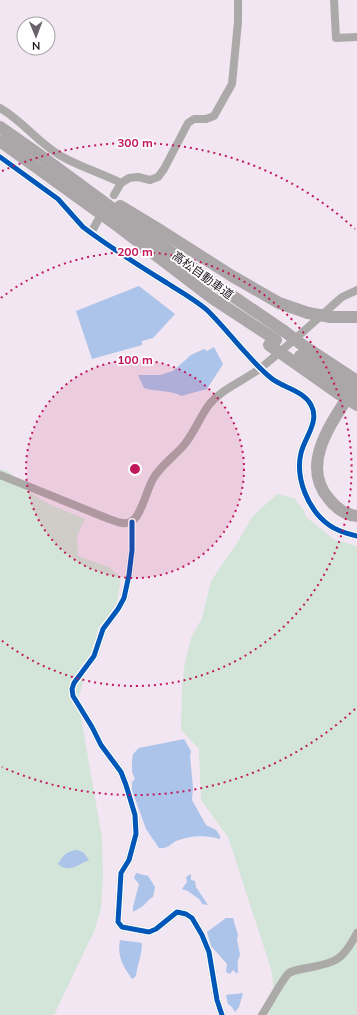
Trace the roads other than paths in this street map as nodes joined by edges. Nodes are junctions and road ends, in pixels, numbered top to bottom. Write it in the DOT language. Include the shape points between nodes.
graph roads {
  1 [pos="238,0"];
  2 [pos="334,0"];
  3 [pos="357,37"];
  4 [pos="0,108"];
  5 [pos="0,127"];
  6 [pos="0,141"];
  7 [pos="0,157"];
  8 [pos="121,183"];
  9 [pos="114,195"];
  10 [pos="98,220"];
  11 [pos="126,220"];
  12 [pos="91,233"];
  13 [pos="156,240"];
  14 [pos="357,290"];
  15 [pos="357,317"];
  16 [pos="276,339"];
  17 [pos="295,352"];
  18 [pos="261,368"];
  19 [pos="349,384"];
  20 [pos="357,395"];
  21 [pos="357,405"];
  22 [pos="0,475"];
  23 [pos="357,508"];
  24 [pos="357,516"];
  25 [pos="132,522"];
  26 [pos="357,536"];
  27 [pos="357,933"];
  28 [pos="222,1015"];
  29 [pos="262,1015"];
  1 -- 8 [label="street" via="232,84 214,116 194,119 188,123 158,177 150,180 138,176"];
  2 -- 3 [label="street" via="336,38"];
  4 -- 8 [label="street" via="62,156"];
  5 -- 11 [label="highway"];
  6 -- 11 [label="highway, 高松自動車道"];
  7 -- 12 [label="street" via="58,199"];
  8 -- 9 [label="street"];
  10 -- 12 [label="street"];
  11 -- 13 [label="highway"];
  11 -- 13 [label="highway, 高松自動車道"];
  12 -- 18 [label="street" via="208,312"];
  13 -- 15 [label="highway, bridge" via="232,276 280,304 331,317"];
  13 -- 16 [label="highway, 高松自動車道" via="215,284"];
  13 -- 16 [label="highway, 高松自動車道" via="212,298"];
  14 -- 18 [label="street" via="342,297"];
  16 -- 17 [label="highway, 高松自動車道, bridge"];
  16 -- 17 [label="highway, bridge"];
  17 -- 19 [label="highway"];
  17 -- 19 [label="highway, 高松自動車道"];
  18 -- 25 [label="street" via="219,393 184,445 154,478 139,515"];
  18 -- 26 [label="street" via="272,379 300,394 310,403 314,412 313,423 301,453 301,480 307,500 329,526"];
  19 -- 20 [label="highway, bridge"];
  19 -- 21 [label="highway, bridge"];
  19 -- 24 [label="highway" via="319,450 316,464 318,481 326,496 336,508"];
  20 -- 23 [label="highway" via="335,432 327,450 324,468 326,482 335,495 346,505"];
  22 -- 25 [label="street" via="108,520"];
  25 -- 28 [label="street" via="132,550 124,598 103,629 94,656 74,683 73,696 120,772 136,815 136,834 129,860 121,873 118,922 122,927 149,932 177,912 192,918 209,952"];
  27 -- 29 [label="street" via="350,947 338,960 289,973"];
}
